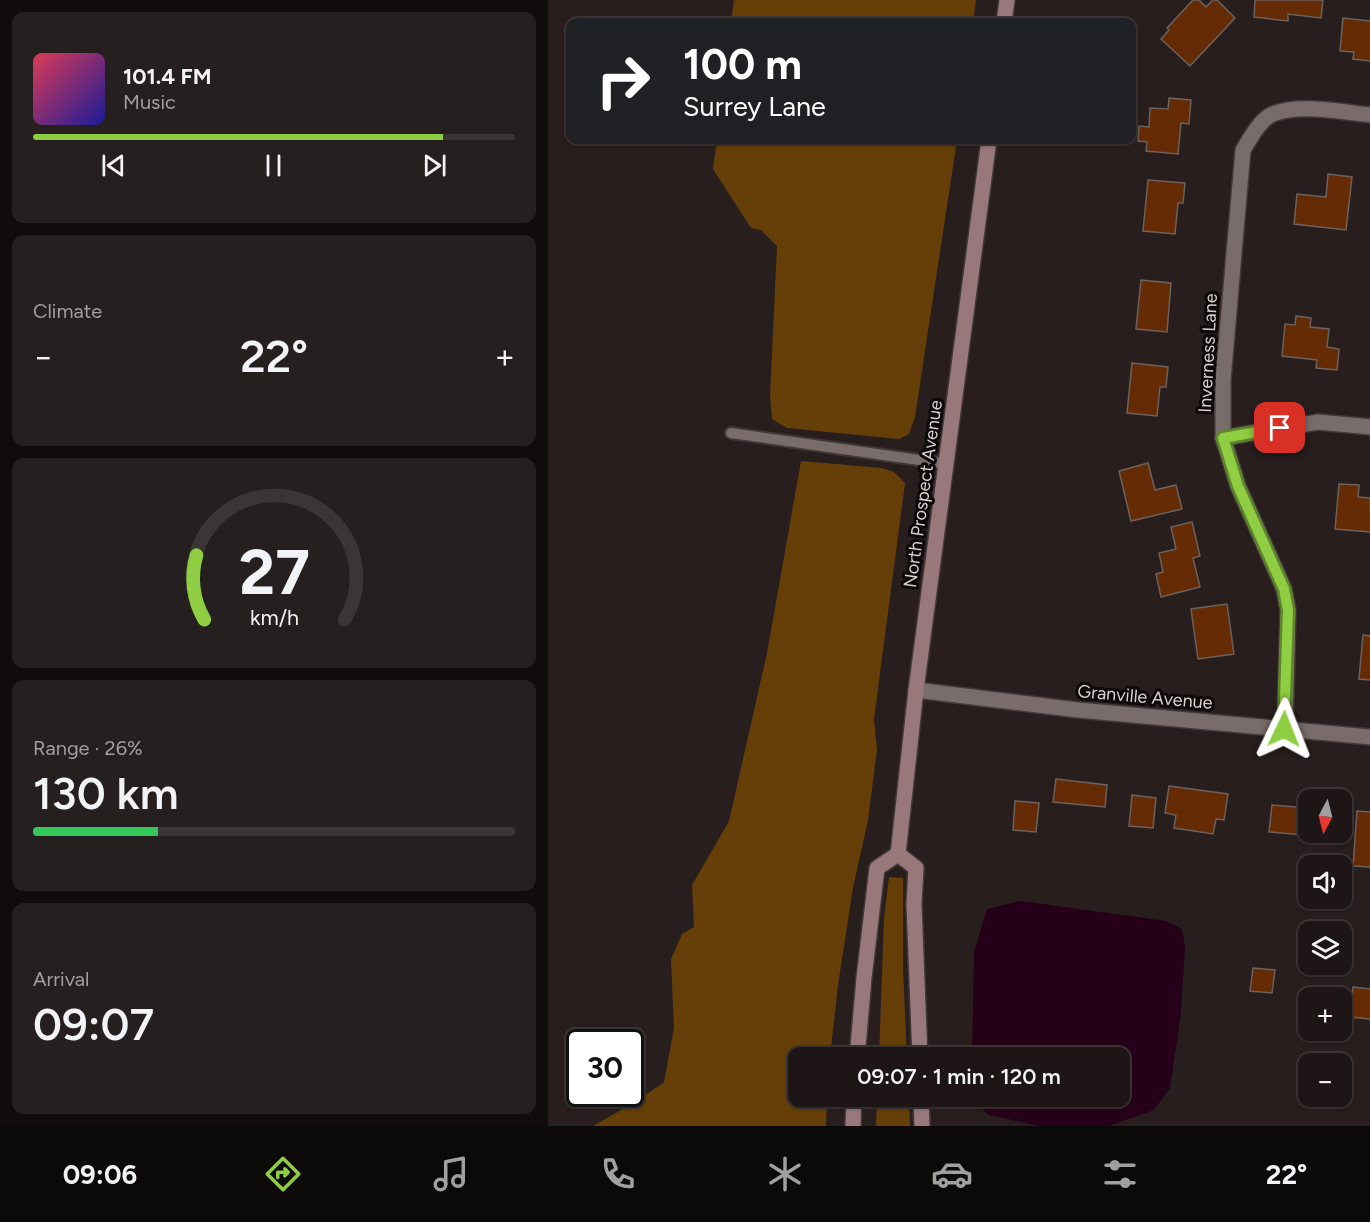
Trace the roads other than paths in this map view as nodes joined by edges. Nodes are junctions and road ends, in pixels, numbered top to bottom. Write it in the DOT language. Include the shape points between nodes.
graph roads {
  1 [pos="1007,0"];
  2 [pos="1005,18"];
  3 [pos="1370,115"];
  4 [pos="988,144"];
  5 [pos="1370,427"];
  6 [pos="731,433"];
  7 [pos="1223,438"];
  8 [pos="947,464"];
  9 [pos="916,690"];
  10 [pos="1284,729"];
  11 [pos="1370,737"];
  12 [pos="898,854"];
  13 [pos="858,1047"];
  14 [pos="920,1047"];
  15 [pos="854,1107"];
  16 [pos="921,1107"];
  17 [pos="853,1126"];
  18 [pos="922,1126"];
  1 -- 2 [label="main road"];
  3 -- 7 [label="street, Inverness Lane" via="1300,109 1271,114 1243,150 1223,381"];
  4 -- 8 [label="main road, North Prospect Avenue"];
  5 -- 7 [label="street" via="1318,422"];
  6 -- 8 [label="lane"];
  7 -- 10 [label="street, Inverness Lane" via="1238,486 1284,589 1288,610"];
  8 -- 9 [label="main road, North Prospect Avenue"];
  9 -- 10 [label="street, Granville Avenue"];
  9 -- 12 [label="main road, North Prospect Avenue"];
  10 -- 11 [label="street, Granville Avenue"];
  12 -- 13 [label="main road" via="877,868"];
  12 -- 14 [label="main road" via="916,868"];
  15 -- 17 [label="main road"];
  16 -- 18 [label="main road"];
}
